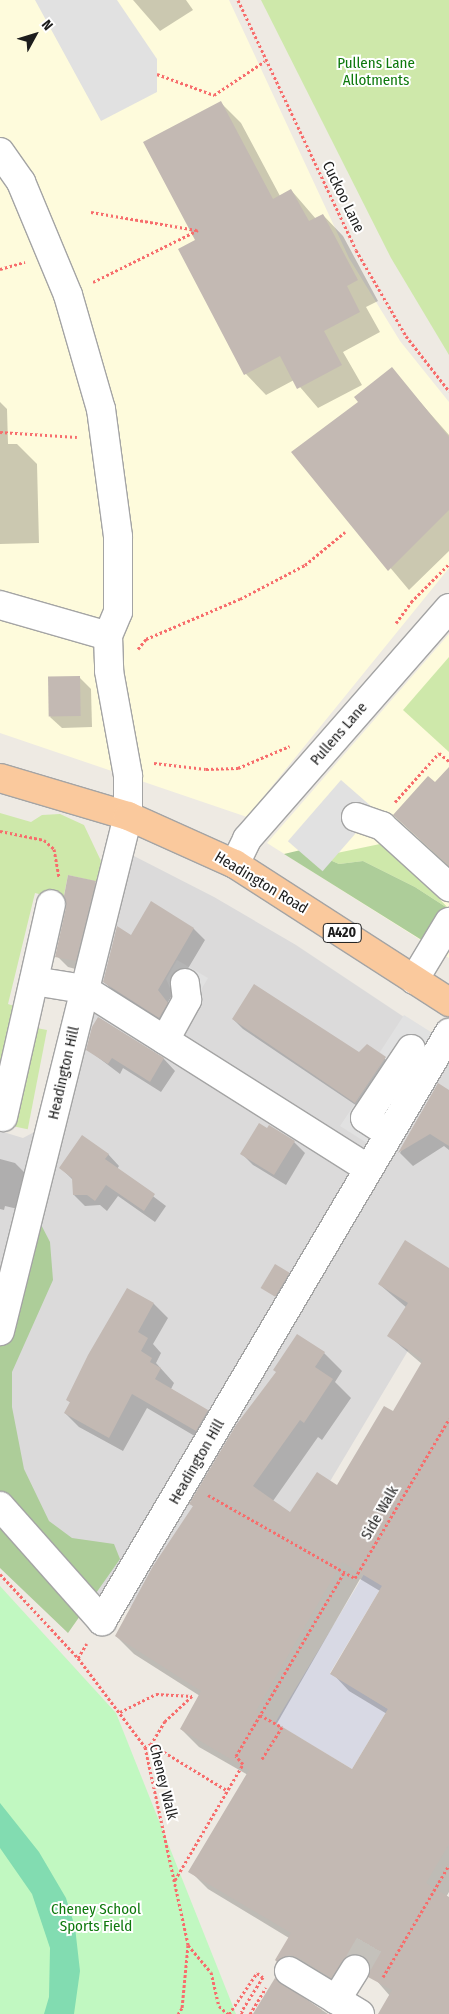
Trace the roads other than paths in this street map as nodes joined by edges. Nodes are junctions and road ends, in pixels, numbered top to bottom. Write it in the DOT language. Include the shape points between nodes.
graph roads {
  1 [pos="0,152"];
  2 [pos="0,605"];
  3 [pos="449,608"];
  4 [pos="108,636"];
  5 [pos="0,778"];
  6 [pos="128,816"];
  7 [pos="366,821"];
  8 [pos="235,864"];
  9 [pos="449,888"];
  10 [pos="51,904"];
  11 [pos="449,922"];
  12 [pos="414,980"];
  13 [pos="34,982"];
  14 [pos="185,983"];
  15 [pos="84,989"];
  16 [pos="449,1002"];
  17 [pos="449,1033"];
  18 [pos="165,1040"];
  19 [pos="411,1049"];
  20 [pos="3,1117"];
  21 [pos="388,1133"];
  22 [pos="367,1168"];
  23 [pos="0,1332"];
  24 [pos="0,1506"];
  25 [pos="355,1969"];
  26 [pos="278,1977"];
  27 [pos="336,2000"];
  28 [pos="360,2014"];
  1 -- 4 [label="street" via="22,182 68,295 101,410 118,536 118,612"];
  2 -- 4 [label="street"];
  3 -- 8 [label="street, Pullens Lane" via="247,839"];
  4 -- 6 [label="street, Headington Hill" via="111,680 128,776"];
  5 -- 6 [label="main road, Headington Road / A420"];
  6 -- 8 [label="main road, Headington Road / A420"];
  6 -- 15 [label="street, Headington Hill"];
  7 -- 9 [label="street"];
  8 -- 12 [label="main road, Headington Road / A420"];
  10 -- 13 [label="street"];
  11 -- 12 [label="street"];
  12 -- 16 [label="main road, Headington Road / A420"];
  13 -- 15 [label="street"];
  13 -- 20 [label="street"];
  14 -- 18 [label="street" via="187,1000"];
  15 -- 18 [label="street"];
  15 -- 23 [label="street, Headington Hill"];
  17 -- 21 [label="street, Headington Hill"];
  18 -- 22 [label="street"];
  19 -- 21 [label="street" via="366,1118"];
  21 -- 22 [label="street, Headington Hill"];
  22 -- 24 [label="street, Headington Hill" via="102,1621"];
  25 -- 27 [label="street"];
  26 -- 27 [label="street"];
  27 -- 28 [label="street"];
}
